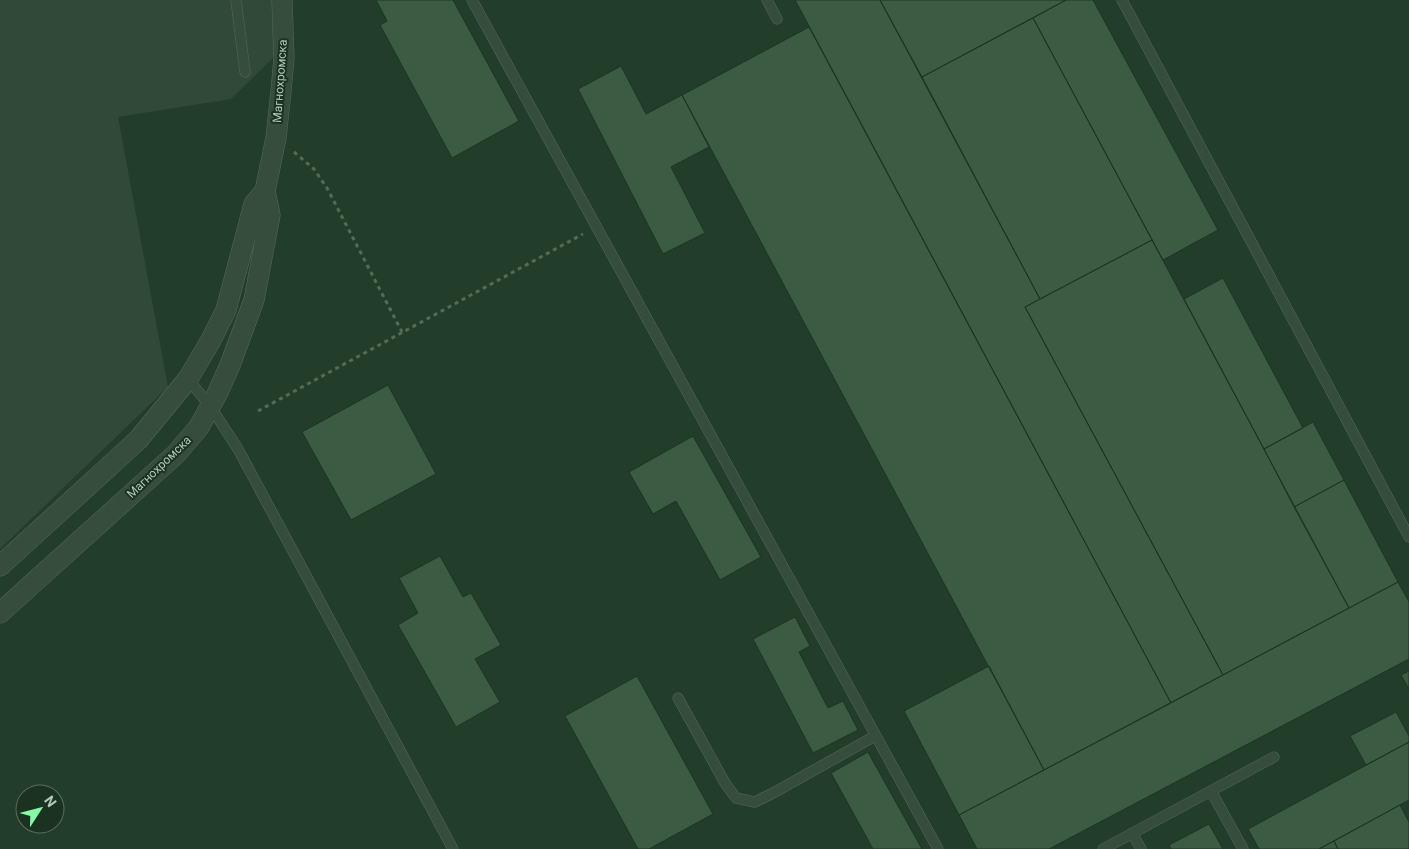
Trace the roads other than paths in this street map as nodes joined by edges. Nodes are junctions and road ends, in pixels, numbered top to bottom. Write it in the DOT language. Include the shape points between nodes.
graph roads {
  1 [pos="236,0"];
  2 [pos="282,0"];
  3 [pos="472,0"];
  4 [pos="767,0"];
  5 [pos="1122,0"];
  6 [pos="777,18"];
  7 [pos="245,72"];
  8 [pos="266,191"];
  9 [pos="188,379"];
  10 [pos="210,406"];
  11 [pos="1409,537"];
  12 [pos="0,566"];
  13 [pos="0,613"];
  14 [pos="678,698"];
  15 [pos="875,736"];
  16 [pos="1274,757"];
  17 [pos="1212,791"];
  18 [pos="1132,833"];
  19 [pos="453,849"];
  20 [pos="938,849"];
  21 [pos="1103,849"];
  22 [pos="1141,849"];
  23 [pos="1243,849"];
  1 -- 7 [label="lane"];
  2 -- 8 [label="street, Магнохромска" via="284,58 276,138"];
  3 -- 15 [label="lane"];
  4 -- 6 [label="lane"];
  5 -- 11 [label="lane"];
  8 -- 9 [label="street, Магнохромска" via="254,204 226,310"];
  8 -- 10 [label="street, Магнохромска" via="270,214 254,300 230,366"];
  9 -- 10 [label="lane"];
  9 -- 12 [label="street, Магнохромска" via="138,440"];
  10 -- 13 [label="street, Магнохромска" via="199,427 176,454"];
  10 -- 19 [label="lane" via="238,449"];
  14 -- 15 [label="lane" via="725,784 736,798 755,802"];
  15 -- 20 [label="lane"];
  16 -- 17 [label="lane"];
  17 -- 18 [label="lane"];
  17 -- 23 [label="lane"];
  18 -- 21 [label="lane"];
  18 -- 22 [label="lane"];
}
